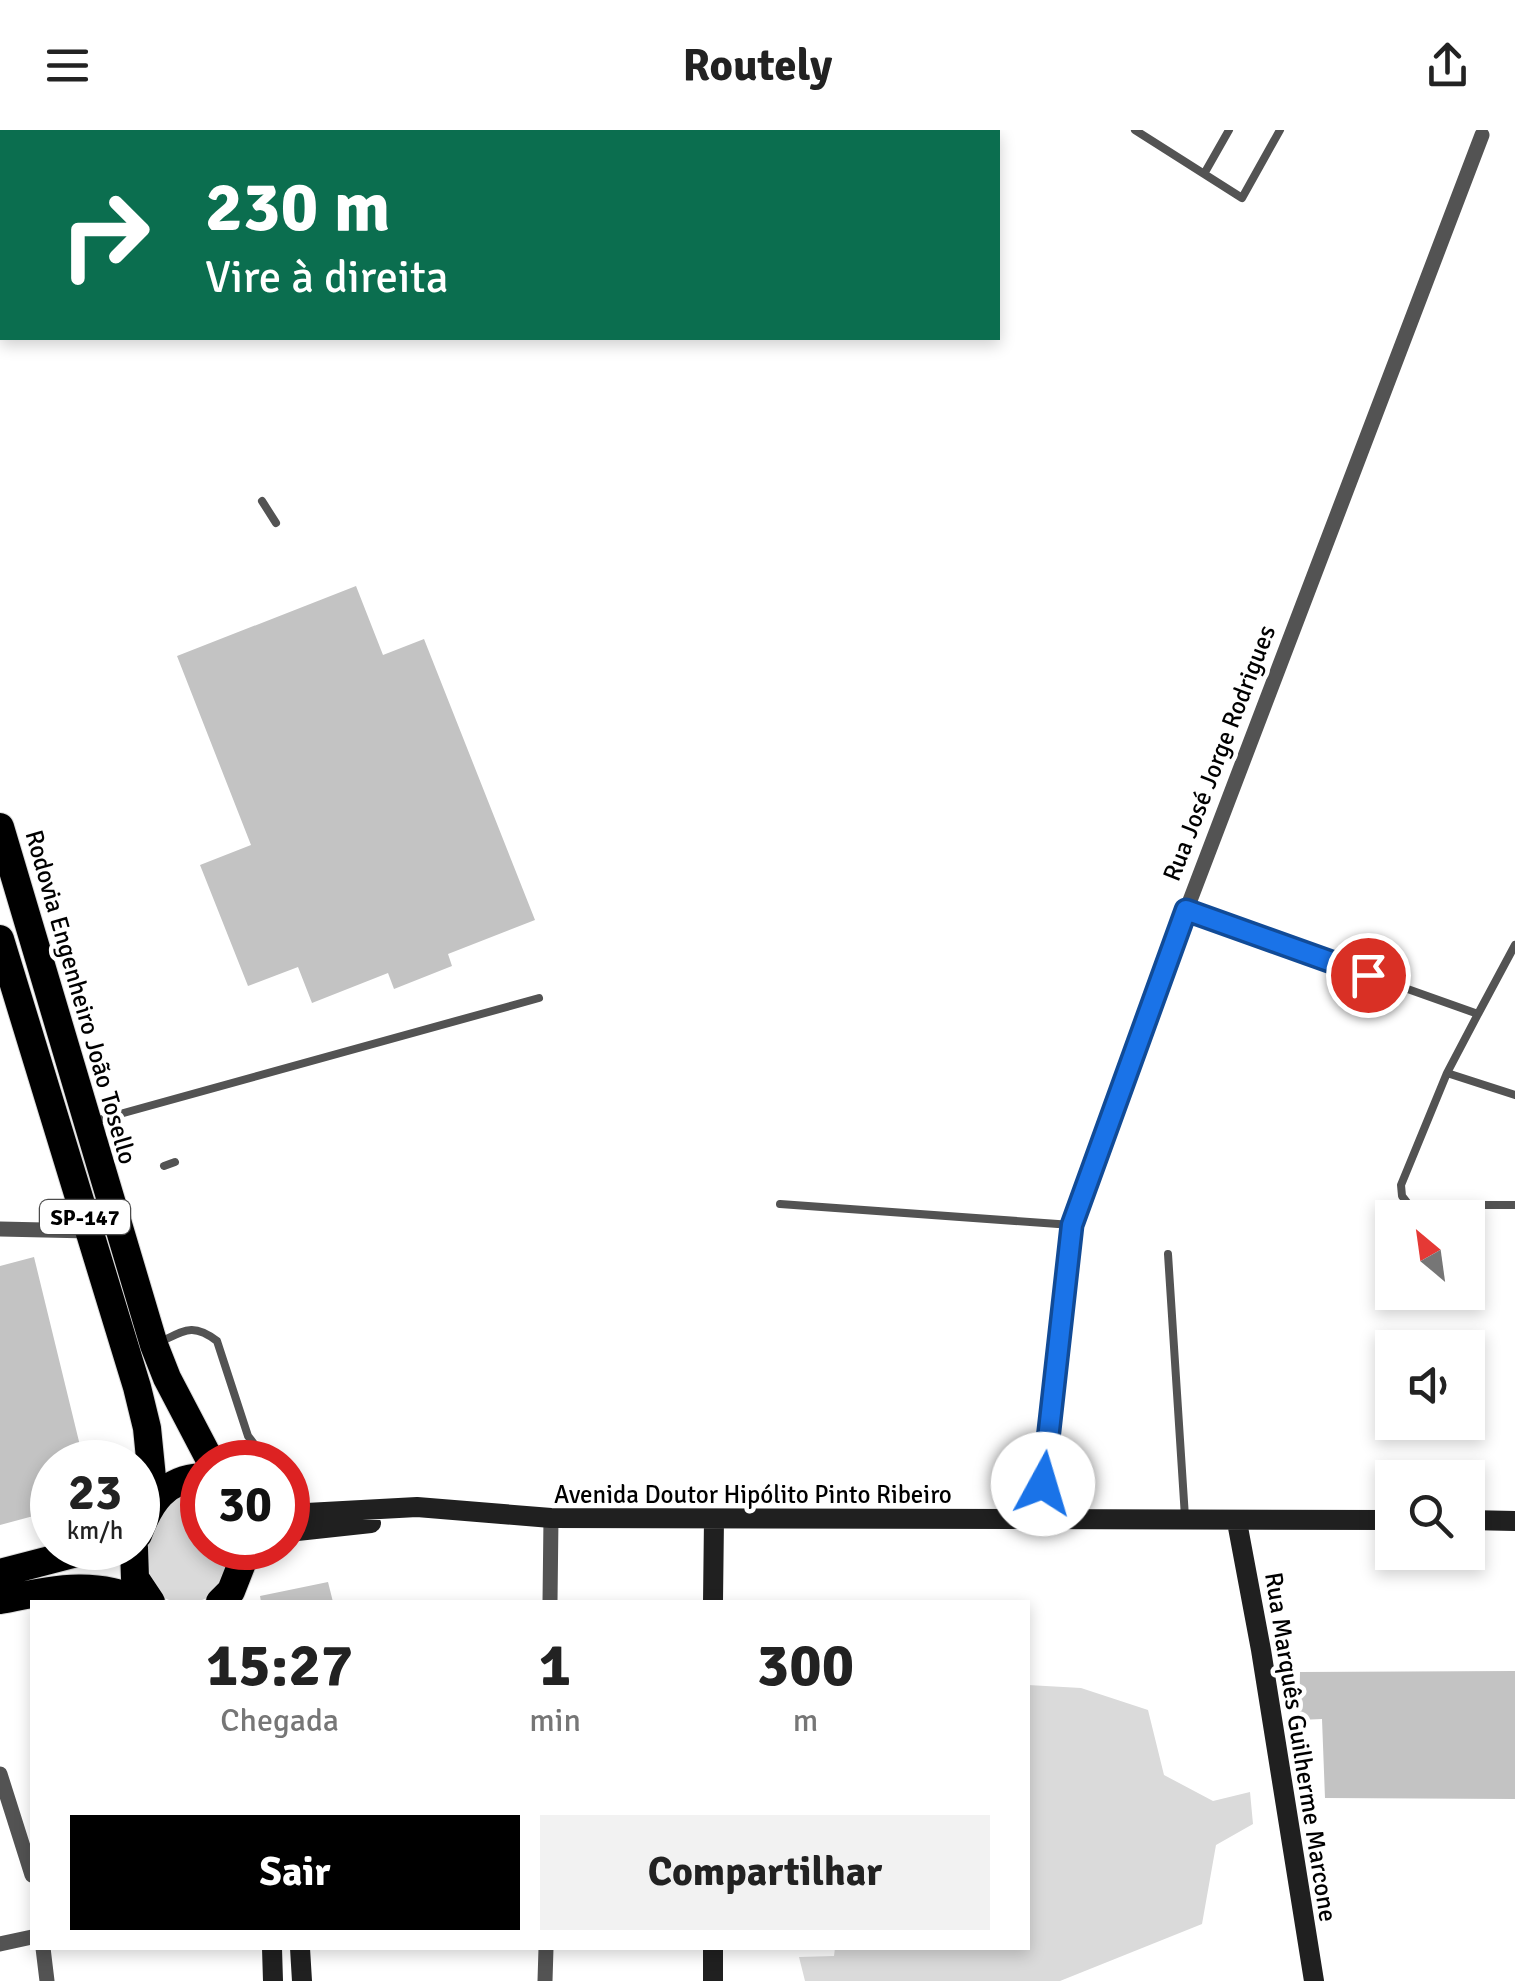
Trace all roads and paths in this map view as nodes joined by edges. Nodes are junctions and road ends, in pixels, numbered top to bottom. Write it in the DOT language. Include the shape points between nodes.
graph roads {
  1 [pos="1135,130"];
  2 [pos="1229,130"];
  3 [pos="1280,130"];
  4 [pos="1478,132"];
  5 [pos="1204,174"];
  6 [pos="262,501"];
  7 [pos="276,522"];
  8 [pos="0,827"];
  9 [pos="1186,910"];
  10 [pos="0,938"];
  11 [pos="1515,945"];
  12 [pos="539,998"];
  13 [pos="1478,1014"];
  14 [pos="1448,1073"];
  15 [pos="1515,1095"];
  16 [pos="87,1123"];
  17 [pos="175,1162"];
  18 [pos="164,1166"];
  19 [pos="780,1204"];
  20 [pos="1515,1205"];
  21 [pos="1072,1225"];
  22 [pos="0,1229"];
  23 [pos="89,1231"];
  24 [pos="1168,1254"];
  25 [pos="154,1345"];
  26 [pos="144,1440"];
  27 [pos="199,1440"];
  28 [pos="251,1440"];
  29 [pos="180,1481"];
  30 [pos="160,1498"];
  31 [pos="310,1513"];
  32 [pos="472,1514"];
  33 [pos="552,1518"];
  34 [pos="714,1519"];
  35 [pos="1039,1520"];
  36 [pos="1375,1520"];
  37 [pos="1485,1520"];
  38 [pos="1185,1521"];
  39 [pos="1515,1521"];
  40 [pos="1237,1522"];
  41 [pos="310,1530"];
  42 [pos="30,1564"];
  43 [pos="135,1570"];
  44 [pos="239,1570"];
  45 [pos="245,1570"];
  46 [pos="0,1572"];
  47 [pos="0,1600"];
  48 [pos="138,1600"];
  49 [pos="151,1600"];
  50 [pos="222,1600"];
  51 [pos="240,1600"];
  52 [pos="550,1600"];
  53 [pos="714,1600"];
  54 [pos="0,1774"];
  55 [pos="4,1798"];
  56 [pos="30,1870"];
  57 [pos="30,1937"];
  58 [pos="0,1944"];
  59 [pos="43,1950"];
  60 [pos="272,1950"];
  61 [pos="300,1950"];
  62 [pos="546,1950"];
  63 [pos="713,1950"];
  64 [pos="47,1981"];
  65 [pos="274,1981"];
  66 [pos="302,1981"];
  67 [pos="545,1981"];
  68 [pos="713,1981"];
  69 [pos="1314,1981"];
  1 -- 5 [label="lane"];
  2 -- 5 [label="lane"];
  3 -- 5 [label="lane" via="1242,198"];
  4 -- 9 [label="street, Rua José Jorge Rodrigues"];
  6 -- 7 [label="lane"];
  8 -- 16 [label="highway, Rodovia Engenheiro João Tosello / SP-147"];
  9 -- 13 [label="lane"];
  9 -- 21 [label="street, Rua José Jorge Rodrigues"];
  10 -- 23 [label="highway, SP-147"];
  11 -- 13 [label="lane"];
  12 -- 16 [label="lane"];
  13 -- 14 [label="lane"];
  14 -- 15 [label="lane"];
  14 -- 20 [label="lane" via="1402,1196 1409,1205"];
  16 -- 25 [label="highway, Rodovia Engenheiro João Tosello / SP-147"];
  17 -- 18 [label="lane"];
  19 -- 21 [label="lane"];
  21 -- 35 [label="street, Rua José Jorge Rodrigues"];
  22 -- 23 [label="street"];
  23 -- 26 [label="highway, SP-147" via="144,1414"];
  24 -- 38 [label="lane"];
  25 -- 27 [label="highway, Rodovia Engenheiro João Tosello / SP-147"];
  25 -- 28 [label="lane" via="189,1329 217,1340"];
  29 -- 30 [label="highway"];
  31 -- 32 [label="main road, Avenida Doutor Hipólito Pinto Ribeiro" via="417,1507"];
  32 -- 33 [label="main road, Avenida Doutor Hipólito Pinto Ribeiro"];
  32 -- 41 [label="main road, Avenida Doutor Hipólito Pinto Ribeiro"];
  33 -- 34 [label="main road, Avenida Doutor Hipólito Pinto Ribeiro"];
  33 -- 52 [label="street"];
  34 -- 35 [label="main road, Avenida Doutor Hipólito Pinto Ribeiro"];
  34 -- 53 [label="main road"];
  35 -- 38 [label="main road, Avenida Doutor Hipólito Pinto Ribeiro"];
  36 -- 40 [label="main road, Avenida Doutor Hipólito Pinto Ribeiro"];
  37 -- 39 [label="main road"];
  38 -- 40 [label="main road, Avenida Doutor Hipólito Pinto Ribeiro"];
  40 -- 69 [label="main road, Rua Marquês Guilherme Marcone"];
  42 -- 46 [label="highway"];
  43 -- 49 [label="highway"];
  44 -- 50 [label="highway"];
  45 -- 51 [label="main road"];
  47 -- 48 [label="highway" via="93,1586"];
  54 -- 55 [label="street"];
  55 -- 56 [label="street"];
  57 -- 58 [label="street"];
  59 -- 64 [label="street"];
  60 -- 65 [label="main road"];
  61 -- 66 [label="main road"];
  62 -- 67 [label="street"];
  63 -- 68 [label="main road"];
}
